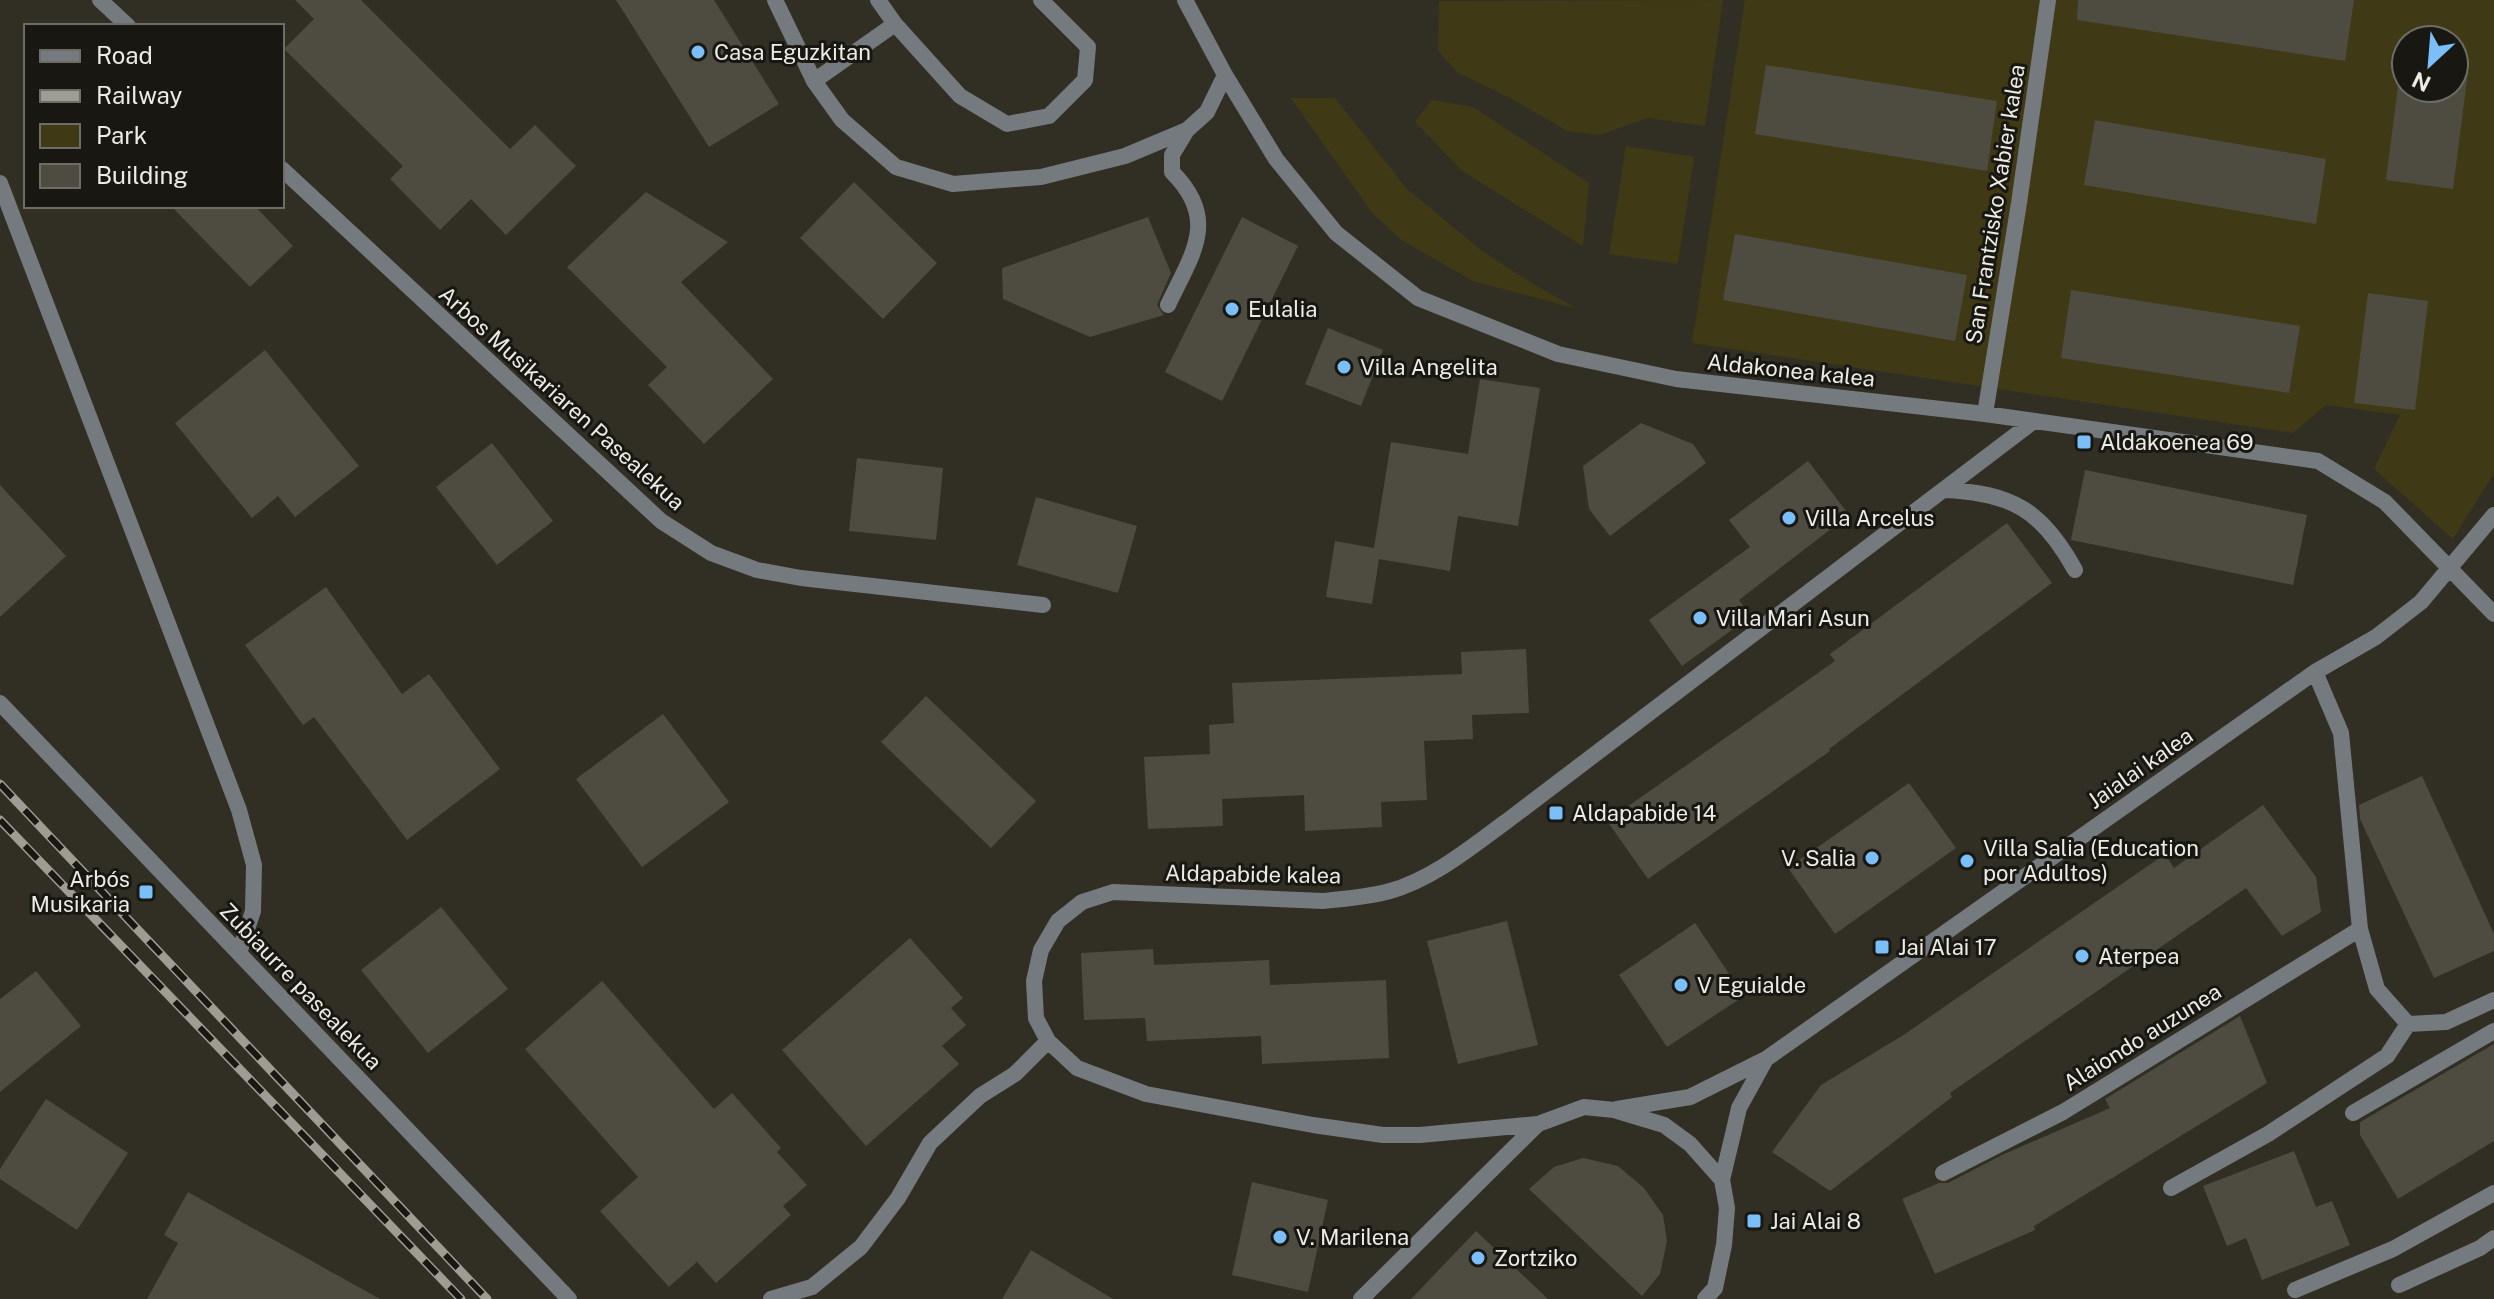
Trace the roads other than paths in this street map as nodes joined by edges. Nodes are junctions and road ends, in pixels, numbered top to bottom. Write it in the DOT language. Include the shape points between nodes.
graph roads {
  1 [pos="100,0"];
  2 [pos="775,0"];
  3 [pos="878,0"];
  4 [pos="1041,0"];
  5 [pos="1185,0"];
  6 [pos="2048,0"];
  7 [pos="126,24"];
  8 [pos="895,24"];
  9 [pos="1225,75"];
  10 [pos="814,81"];
  11 [pos="1187,130"];
  12 [pos="284,171"];
  13 [pos="0,183"];
  14 [pos="1168,305"];
  15 [pos="1985,414"];
  16 [pos="2034,421"];
  17 [pos="1945,490"];
  18 [pos="2494,515"];
  19 [pos="2075,570"];
  20 [pos="1043,605"];
  21 [pos="2494,614"];
  22 [pos="2315,672"];
  23 [pos="0,703"];
  24 [pos="2360,929"];
  25 [pos="239,953"];
  26 [pos="2494,1000"];
  27 [pos="2408,1024"];
  28 [pos="2494,1031"];
  29 [pos="1048,1041"];
  30 [pos="1766,1059"];
  31 [pos="1614,1110"];
  32 [pos="2353,1113"];
  33 [pos="1538,1124"];
  34 [pos="1943,1173"];
  35 [pos="1722,1180"];
  36 [pos="2171,1188"];
  37 [pos="2494,1193"];
  38 [pos="2494,1238"];
  39 [pos="2399,1285"];
  40 [pos="2295,1290"];
  41 [pos="569,1299"];
  42 [pos="771,1299"];
  43 [pos="1361,1299"];
  44 [pos="1705,1299"];
  1 -- 7 [label="street"];
  2 -- 10 [label="street"];
  3 -- 8 [label="street"];
  4 -- 8 [label="street" via="1088,47 1085,80 1049,116 1007,124 960,96"];
  5 -- 9 [label="street, Aldakonea kalea"];
  6 -- 15 [label="street, San Frantzisko Xabier kalea"];
  8 -- 10 [label="street"];
  9 -- 11 [label="street" via="1207,112"];
  9 -- 15 [label="street, Aldakonea kalea" via="1276,159 1336,233 1418,298 1558,354 1611,366 1676,379"];
  10 -- 11 [label="street" via="842,120 896,167 953,184 1041,177 1125,156"];
  11 -- 14 [label="street" via="1172,155 1172,172 1186,186 1200,238"];
  12 -- 20 [label="street, Arbos Musikariaren Pasealekua" via="661,521 711,553 757,570 801,578"];
  13 -- 25 [label="street" via="239,810 254,865 253,911"];
  15 -- 16 [label="street, Aldakonea kalea"];
  16 -- 17 [label="street, Aldapabide kalea"];
  16 -- 21 [label="street, Aldakonea kalea" via="2318,461 2385,502"];
  17 -- 19 [label="street" via="1981,492 2024,508 2058,539"];
  17 -- 29 [label="street, Aldapabide kalea" via="1507,821 1427,875 1393,890 1323,901 1113,892 1082,902 1058,921 1041,950 1034,981 1036,1018"];
  18 -- 22 [label="street, Jaialai kalea" via="2421,602 2376,637"];
  22 -- 24 [label="street" via="2341,733"];
  22 -- 30 [label="street, Jaialai kalea"];
  23 -- 25 [label="street, Zubiaurre pasealekua"];
  24 -- 27 [label="street" via="2377,989"];
  24 -- 34 [label="street, Alaiondo auzunea" via="2063,1112"];
  25 -- 41 [label="street, Zubiaurre pasealekua"];
  26 -- 27 [label="street" via="2446,1022"];
  27 -- 36 [label="street" via="2387,1056 2268,1134"];
  28 -- 32 [label="street"];
  29 -- 33 [label="street, Aldapabide kalea" via="1077,1068 1146,1094 1358,1133 1420,1135"];
  29 -- 42 [label="street" via="930,1143 861,1247 812,1287"];
  30 -- 31 [label="street" via="1690,1097"];
  30 -- 35 [label="street, Jaialai kalea" via="1739,1108"];
  31 -- 33 [label="street, Aldapabide kalea" via="1584,1107"];
  31 -- 35 [label="street" via="1664,1125 1690,1144"];
  33 -- 43 [label="street, Aldapabide kalea"];
  35 -- 44 [label="street, Jaialai kalea" via="1727,1208 1724,1245 1715,1288"];
  37 -- 40 [label="street" via="2393,1249"];
  38 -- 39 [label="street"];
}
